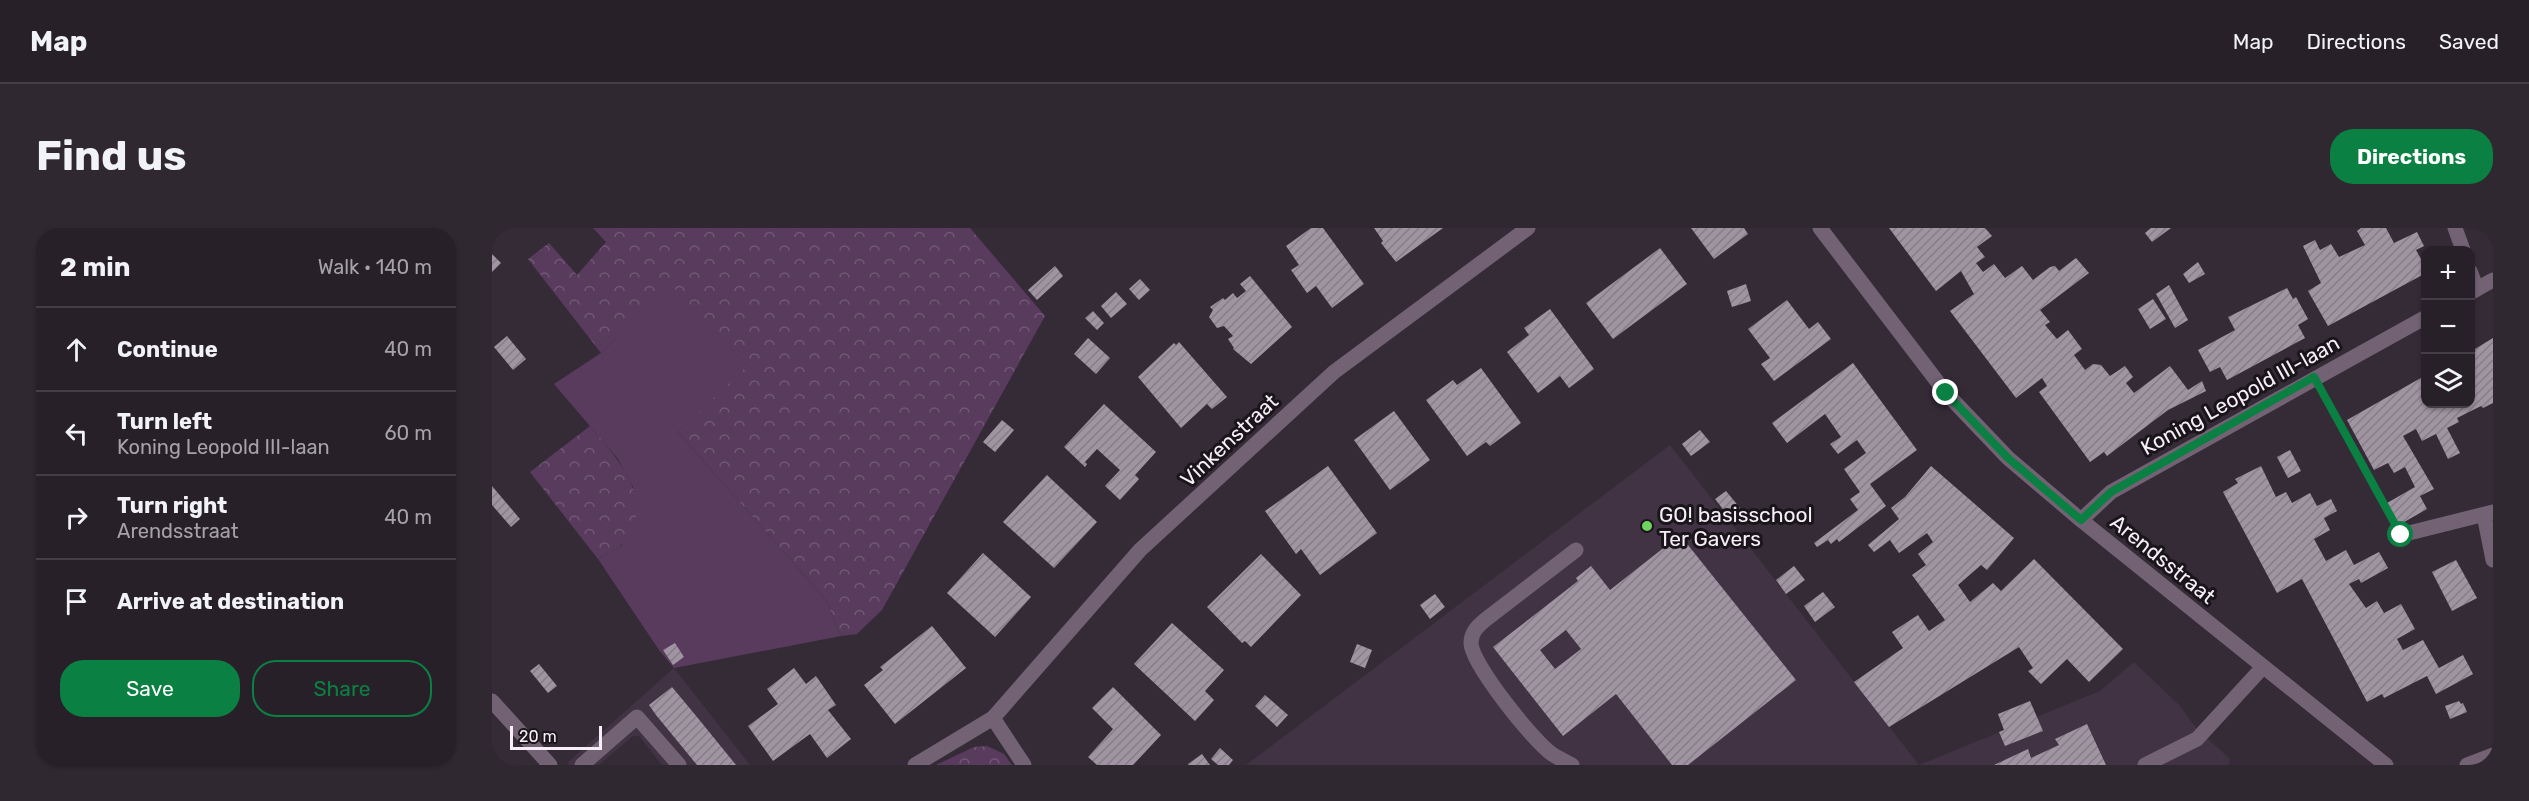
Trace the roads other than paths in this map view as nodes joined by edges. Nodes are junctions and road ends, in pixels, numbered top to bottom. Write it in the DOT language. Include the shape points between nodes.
graph roads {
  1 [pos="1528,228"];
  2 [pos="1820,228"];
  3 [pos="2455,228"];
  4 [pos="2462,246"];
  5 [pos="2493,280"];
  6 [pos="2475,290"];
  7 [pos="2421,320"];
  8 [pos="2489,514"];
  9 [pos="2081,520"];
  10 [pos="2401,535"];
  11 [pos="1576,550"];
  12 [pos="2493,560"];
  13 [pos="2263,667"];
  14 [pos="492,701"];
  15 [pos="993,718"];
  16 [pos="2493,755"];
  17 [pos="550,765"];
  18 [pos="582,765"];
  19 [pos="679,765"];
  20 [pos="915,765"];
  21 [pos="1024,765"];
  22 [pos="1572,765"];
  23 [pos="2145,765"];
  24 [pos="2386,765"];
  25 [pos="2467,765"];
  1 -- 15 [label="street, Vinkenstraat" via="1334,372 1140,550"];
  2 -- 9 [label="street, Arendsstraat" via="1946,393 2008,458"];
  3 -- 4 [label="street"];
  5 -- 6 [label="street"];
  7 -- 9 [label="street, Koning Leopold III-laan" via="2111,492"];
  8 -- 10 [label="street"];
  8 -- 12 [label="street"];
  9 -- 13 [label="street, Arendsstraat"];
  11 -- 22 [label="street" via="1485,620 1475,629 1471,643 1476,662 1532,736 1551,754"];
  13 -- 23 [label="street" via="2197,739"];
  13 -- 24 [label="street, Arendsstraat"];
  14 -- 17 [label="street"];
  15 -- 20 [label="street, Vinkenstraat"];
  15 -- 21 [label="street"];
  16 -- 25 [label="street"];
  18 -- 19 [label="street" via="638,717"];
}
